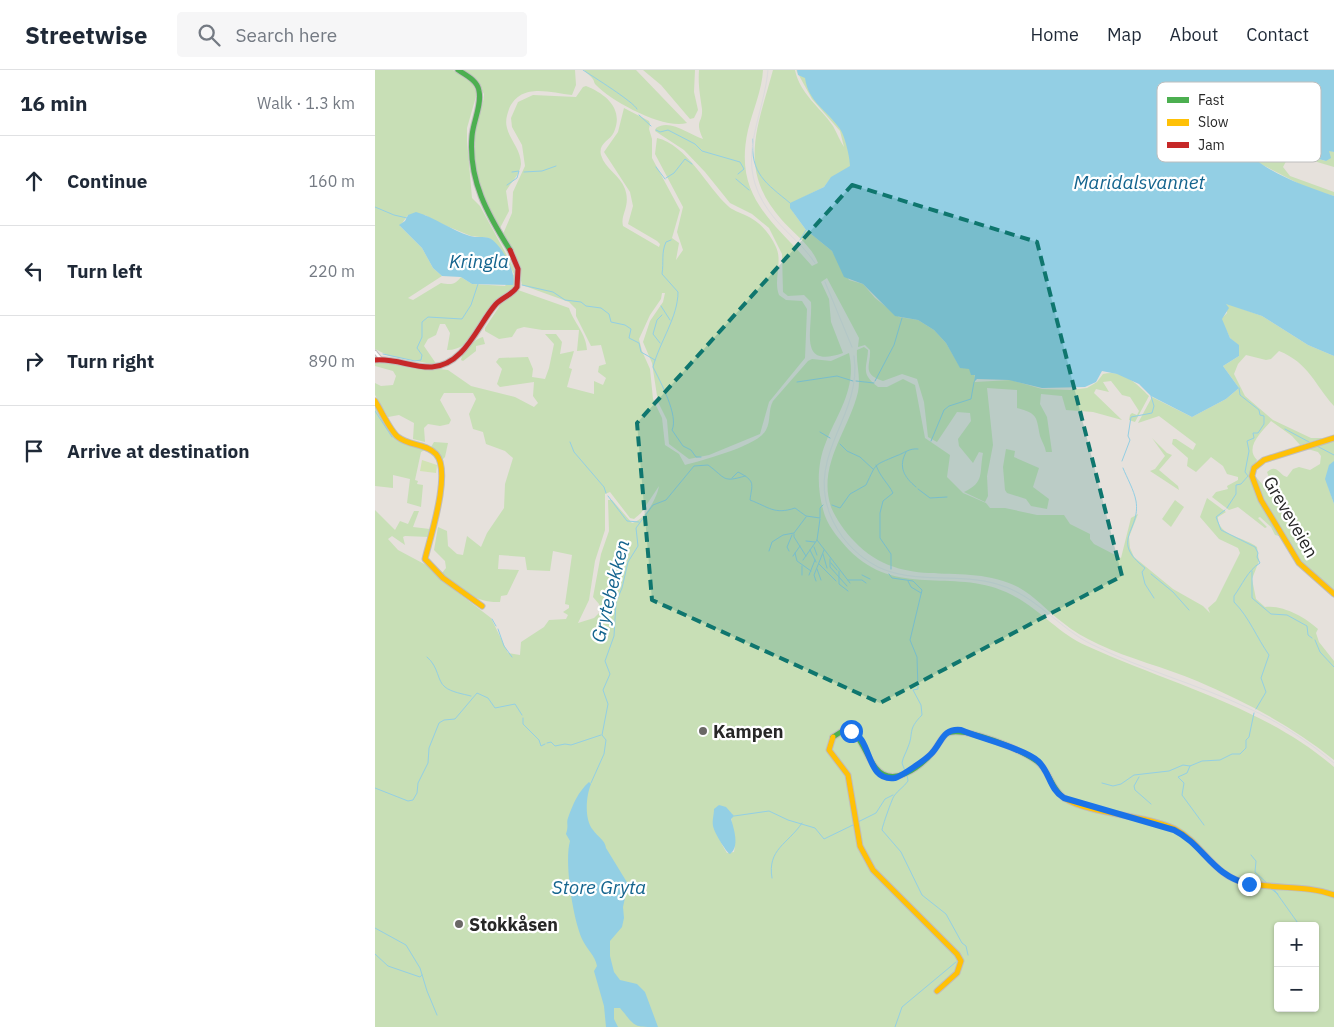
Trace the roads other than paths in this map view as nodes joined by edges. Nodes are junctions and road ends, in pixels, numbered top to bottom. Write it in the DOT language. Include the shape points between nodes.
graph roads {
  1 [pos="458,70"];
  2 [pos="375,352"];
  3 [pos="378,360"];
  4 [pos="375,401"];
  5 [pos="1334,438"];
  6 [pos="1334,594"];
  7 [pos="482,606"];
  8 [pos="1334,895"];
  9 [pos="937,991"];
  1 -- 3 [label="street" via="471,79 480,92 481,102 473,125 473,168 488,217 515,260 519,283 515,290 495,304 473,339 444,364 428,367"];
  2 -- 3 [label="street"];
  4 -- 7 [label="street" via="397,437 427,447 442,464 438,506 425,559"];
  5 -- 6 [label="street, Greveveien" via="1266,459 1256,465 1252,476 1261,500 1299,563"];
  8 -- 9 [label="street" via="1313,888 1232,879 1221,873 1177,831 1069,801 1056,793 1045,769 1035,759 961,730 945,733 928,756 893,778 882,776 875,769 860,737 848,731 839,733 830,742 830,754 847,771 860,846 866,860 961,961 957,973"];
}
